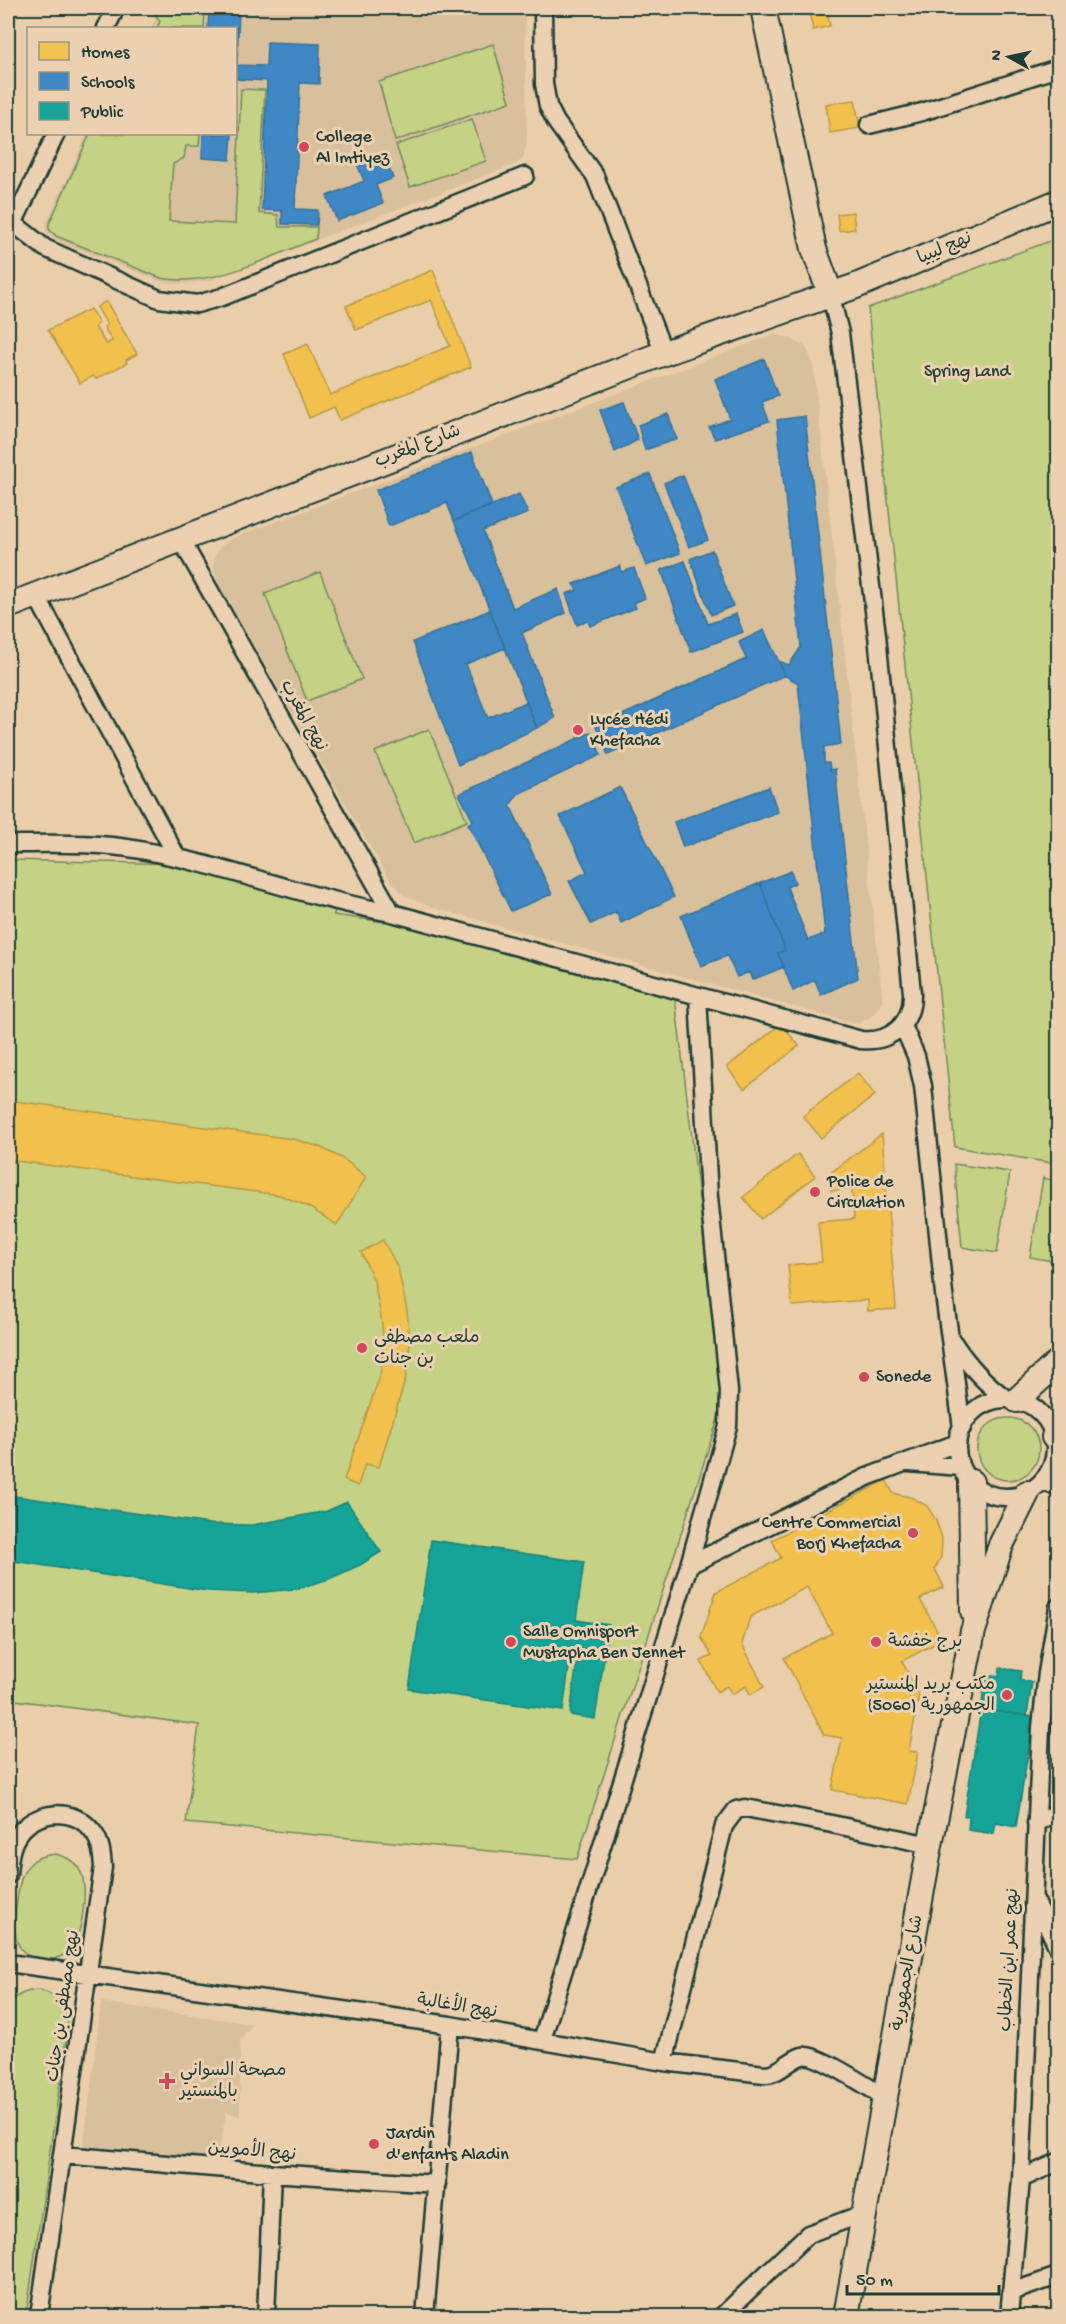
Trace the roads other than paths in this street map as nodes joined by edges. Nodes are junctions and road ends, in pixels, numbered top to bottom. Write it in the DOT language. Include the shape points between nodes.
graph roads {
  1 [pos="116,8"];
  2 [pos="543,8"];
  3 [pos="763,8"];
  4 [pos="106,27"];
  5 [pos="1059,68"];
  6 [pos="869,124"];
  7 [pos="55,135"];
  8 [pos="525,176"];
  9 [pos="1059,202"];
  10 [pos="10,222"];
  11 [pos="830,293"];
  12 [pos="664,353"];
  13 [pos="180,538"];
  14 [pos="36,595"];
  15 [pos="8,606"];
  16 [pos="8,844"];
  17 [pos="177,857"];
  18 [pos="392,913"];
  19 [pos="698,996"];
  20 [pos="903,1026"];
  21 [pos="950,1336"];
  22 [pos="1059,1362"];
  23 [pos="1012,1399"];
  24 [pos="960,1435"];
  25 [pos="1057,1438"];
  26 [pos="902,1462"];
  27 [pos="966,1474"];
  28 [pos="1043,1487"];
  29 [pos="689,1565"];
  30 [pos="1059,1607"];
  31 [pos="973,1631"];
  32 [pos="1059,1813"];
  33 [pos="1036,1823"];
  34 [pos="930,1845"];
  35 [pos="9,1856"];
  36 [pos="8,1875"];
  37 [pos="1034,1896"];
  38 [pos="1054,1928"];
  39 [pos="1032,1940"];
  40 [pos="1059,1948"];
  41 [pos="8,1963"];
  42 [pos="88,1975"];
  43 [pos="450,2025"];
  44 [pos="542,2040"];
  45 [pos="664,2062"];
  46 [pos="886,2098"];
  47 [pos="63,2155"];
  48 [pos="1059,2162"];
  49 [pos="272,2174"];
  50 [pos="1021,2179"];
  51 [pos="437,2184"];
  52 [pos="865,2213"];
  53 [pos="1059,2276"];
  54 [pos="1011,2292"];
  55 [pos="39,2316"];
  56 [pos="266,2316"];
  57 [pos="424,2316"];
  58 [pos="722,2316"];
  59 [pos="846,2316"];
  60 [pos="1009,2316"];
  1 -- 4 [label="street"];
  2 -- 12 [label="street" via="548,106 595,176"];
  3 -- 11 [label="main road" via="814,249"];
  5 -- 6 [label="street" via="922,112"];
  7 -- 10 [label="street"];
  8 -- 10 [label="street" via="197,304 159,299 45,248"];
  9 -- 11 [label="main road, نهج ليبيا" via="856,286"];
  11 -- 12 [label="main road, شارع المغرب"];
  11 -- 20 [label="street" via="840,333 883,695 912,993 912,1008"];
  12 -- 13 [label="main road, شارع المغرب"];
  13 -- 14 [label="main road, شارع المغرب"];
  13 -- 18 [label="street, نهج المغرب"];
  14 -- 15 [label="main road, شارع المغرب"];
  14 -- 17 [label="street"];
  16 -- 17 [label="street" via="107,846"];
  17 -- 18 [label="street" via="345,905"];
  18 -- 19 [label="street"];
  19 -- 20 [label="street" via="861,1040 883,1039"];
  19 -- 29 [label="street" via="709,1197 730,1410"];
  20 -- 21 [label="street" via="923,1086"];
  21 -- 23 [label="street" via="975,1372 991,1388"];
  21 -- 24 [label="street"];
  22 -- 23 [label="main road"];
  23 -- 24 [label="street" via="982,1406 970,1415"];
  23 -- 25 [label="street" via="1041,1413"];
  24 -- 26 [label="street"];
  24 -- 27 [label="street"];
  25 -- 28 [label="street" via="1055,1457"];
  26 -- 27 [label="street"];
  26 -- 29 [label="street"];
  27 -- 28 [label="street" via="983,1491 997,1497 1012,1497"];
  27 -- 31 [label="main road, شارع الجمهورية"];
  28 -- 31 [label="main road, شارع الجمهورية" via="1001,1545"];
  29 -- 44 [label="street"];
  30 -- 33 [label="street, نهج عمر ابن الخطاب" via="1041,1727"];
  31 -- 34 [label="main road, شارع الجمهورية"];
  32 -- 33 [label="street"];
  33 -- 37 [label="street, نهج عمر ابن الخطاب"];
  34 -- 45 [label="street" via="827,1822 744,1808 736,1810 724,1826"];
  34 -- 46 [label="main road, شارع الجمهورية"];
  35 -- 36 [label="street, نهج مصطفى بن جنات"];
  35 -- 42 [label="street, نهج مصطفى بن جنات" via="16,1837 28,1823 44,1815 63,1814 80,1820 93,1832 101,1848 103,1867"];
  37 -- 38 [label="street"];
  37 -- 39 [label="street, نهج عمر ابن الخطاب"];
  38 -- 39 [label="street"];
  38 -- 40 [label="street"];
  39 -- 50 [label="street, نهج عمر ابن الخطاب"];
  41 -- 42 [label="street, نهج الأغالبة"];
  42 -- 43 [label="street, نهج الأغالبة"];
  42 -- 47 [label="street, نهج مصطفى بن جنات"];
  43 -- 44 [label="street, نهج الأغالبة"];
  43 -- 51 [label="street"];
  44 -- 45 [label="street, نهج الأغالبة"];
  45 -- 46 [label="street, نهج الأغالبة" via="772,2074 800,2057 809,2056"];
  46 -- 52 [label="main road, شارع الجمهورية"];
  47 -- 49 [label="street, نهج الأمويين"];
  47 -- 55 [label="street, نهج مصطفى بن جنات"];
  48 -- 50 [label="street"];
  49 -- 51 [label="street, نهج الأمويين"];
  49 -- 56 [label="street"];
  50 -- 54 [label="street, نهج عمر ابن الخطاب"];
  51 -- 57 [label="street"];
  52 -- 58 [label="street" via="808,2234"];
  52 -- 59 [label="main road, شارع الجمهورية"];
  53 -- 54 [label="street"];
  54 -- 60 [label="street, نهج عمر ابن الخطاب"];
}
